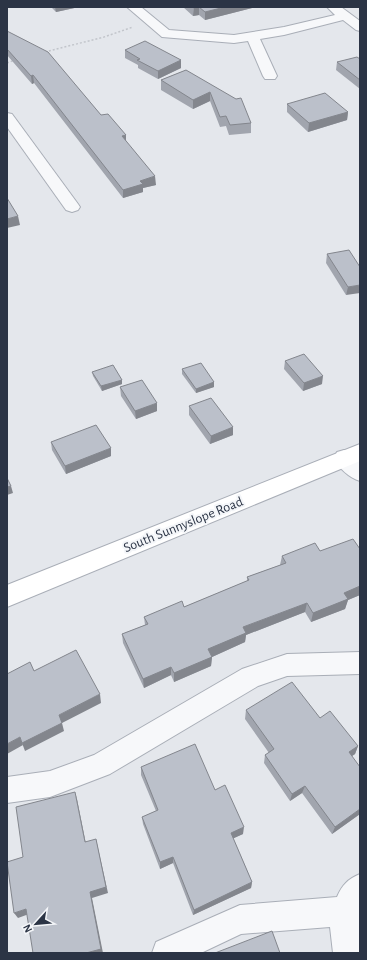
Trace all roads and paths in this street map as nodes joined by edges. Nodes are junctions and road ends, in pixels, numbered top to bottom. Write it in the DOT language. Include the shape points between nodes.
graph roads {
  1 [pos="132,7"];
  2 [pos="333,7"];
  3 [pos="345,16"];
  4 [pos="150,21"];
  5 [pos="360,27"];
  6 [pos="253,36"];
  7 [pos="42,53"];
  8 [pos="19,59"];
  9 [pos="7,63"];
  10 [pos="270,76"];
  11 [pos="7,117"];
  12 [pos="72,207"];
  13 [pos="355,461"];
  14 [pos="7,596"];
  15 [pos="360,662"];
  16 [pos="7,790"];
  17 [pos="353,900"];
  18 [pos="167,953"];
  19 [pos="348,953"];
  1 -- 4 [label="street"];
  2 -- 3 [label="street"];
  3 -- 5 [label="street"];
  3 -- 6 [label="street" via="284,32"];
  4 -- 6 [label="street" via="166,34 234,39"];
  4 -- 7 [label="path" via="104,37"];
  6 -- 10 [label="street"];
  8 -- 9 [label="path"];
  11 -- 12 [label="street"];
  13 -- 14 [label="street, South Sunnyslope Road"];
  15 -- 16 [label="street" via="287,664 251,677 101,765 50,784"];
  17 -- 18 [label="street" via="240,920"];
  17 -- 19 [label="street" via="344,934"];
}
